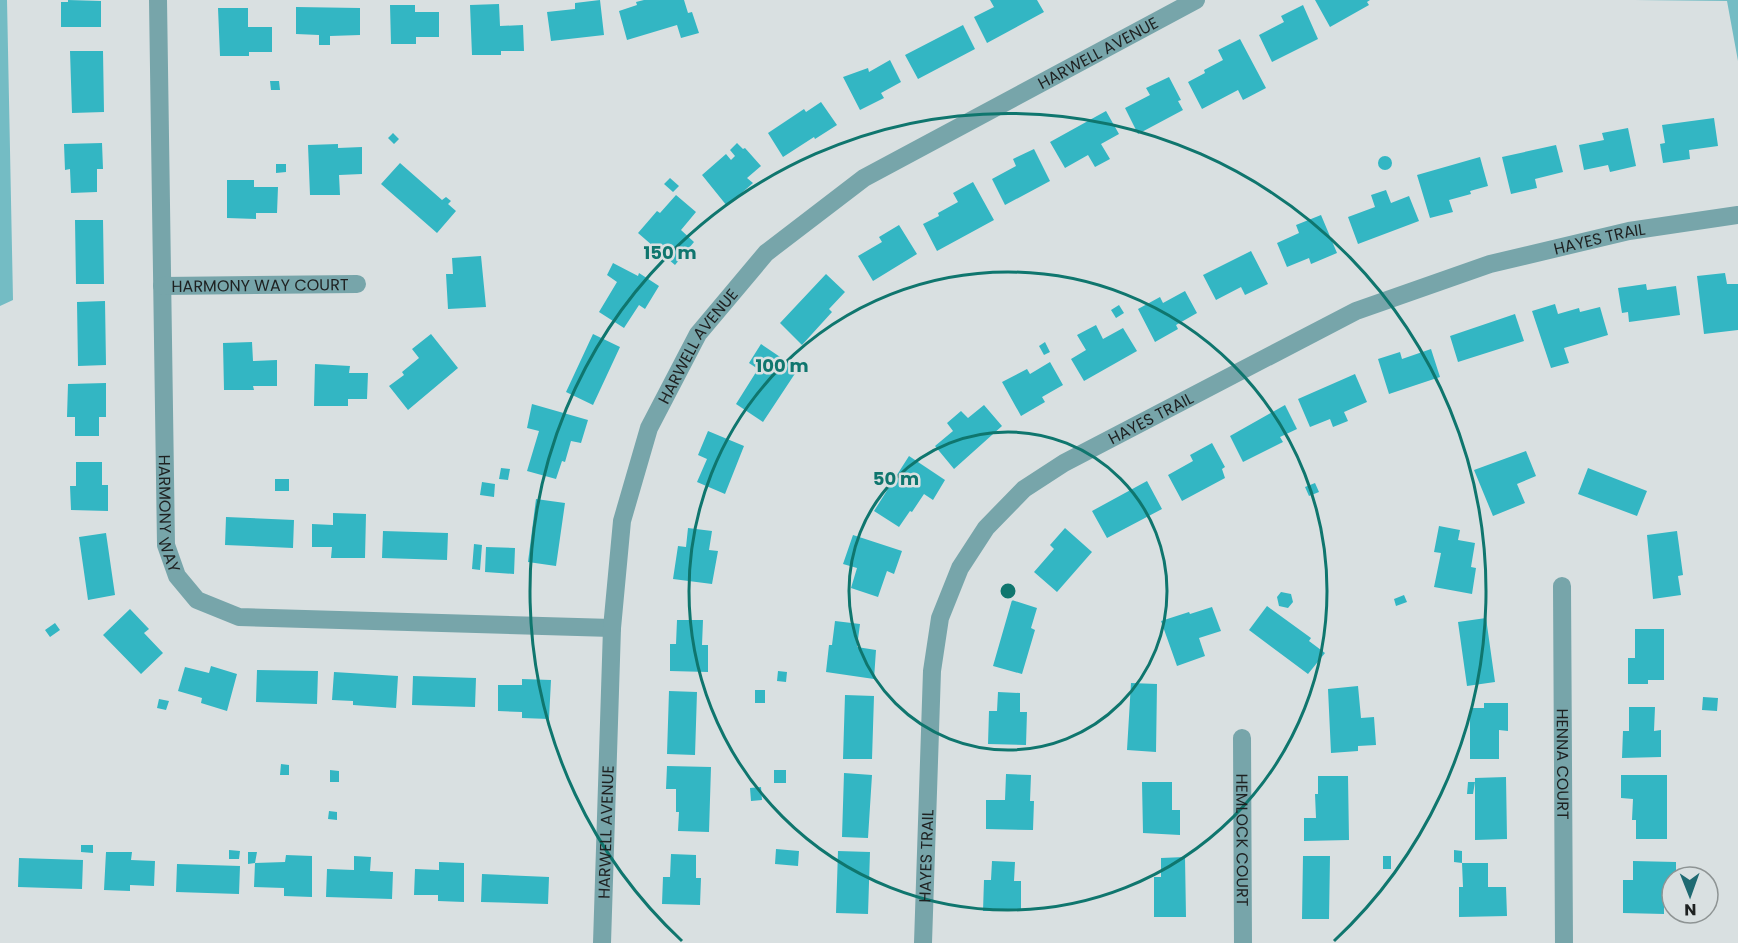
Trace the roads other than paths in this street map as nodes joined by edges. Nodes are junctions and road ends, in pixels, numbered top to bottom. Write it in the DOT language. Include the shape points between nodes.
graph roads {
  1 [pos="158,0"];
  2 [pos="1196,0"];
  3 [pos="1738,215"];
  4 [pos="357,284"];
  5 [pos="162,286"];
  6 [pos="1562,586"];
  7 [pos="612,628"];
  8 [pos="1242,738"];
  9 [pos="602,943"];
  10 [pos="923,943"];
  11 [pos="1243,943"];
  12 [pos="1564,943"];
  1 -- 5 [label="street, HARMONY WAY"];
  2 -- 7 [label="street, HARWELL AVENUE" via="864,178 766,253 698,334 649,428 622,521"];
  3 -- 10 [label="street, HAYES TRAIL" via="1629,231 1490,264 1356,312 1064,463 1024,489 986,528 960,568 940,618 932,671"];
  4 -- 5 [label="street, HARMONY WAY COURT"];
  5 -- 7 [label="street, HARMONY WAY" via="166,545 177,576 197,600 239,617"];
  6 -- 12 [label="street, HENNA COURT"];
  7 -- 9 [label="street, HARWELL AVENUE"];
  8 -- 11 [label="street, HEMLOCK COURT"];
}
